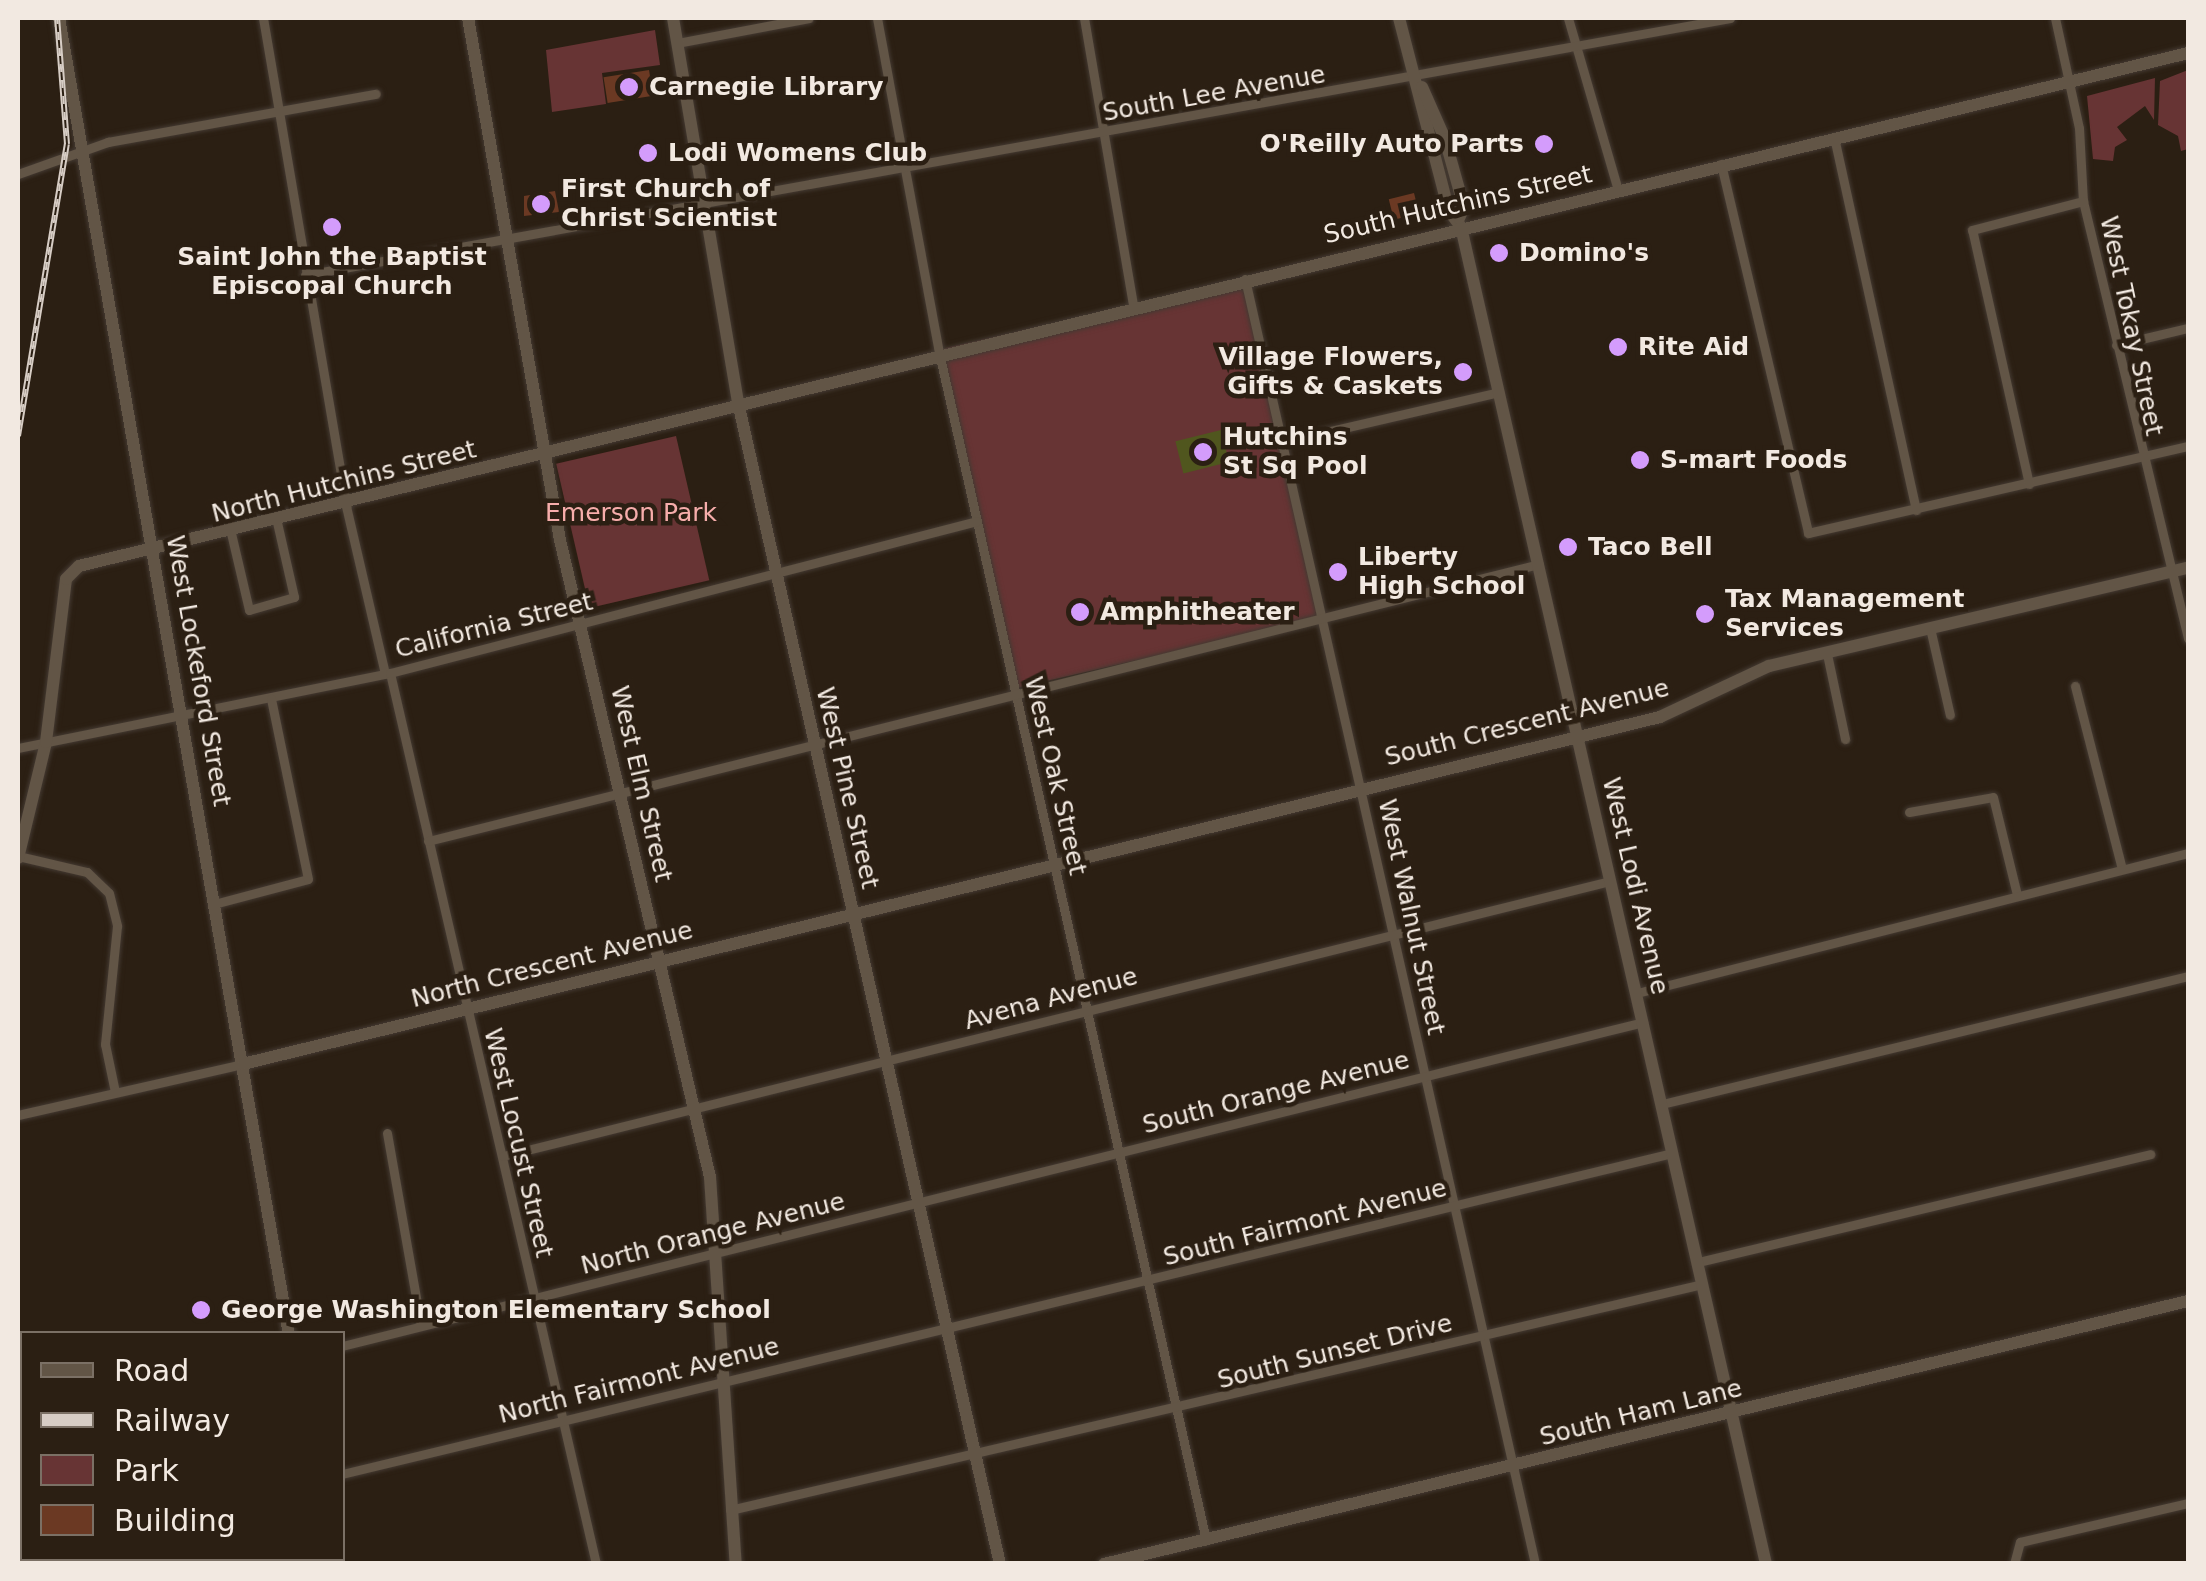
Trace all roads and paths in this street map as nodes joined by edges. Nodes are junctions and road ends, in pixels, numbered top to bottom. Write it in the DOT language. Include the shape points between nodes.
graph roads {
  1 [pos="59,18"];
  2 [pos="263,18"];
  3 [pos="468,18"];
  4 [pos="673,18"];
  5 [pos="809,18"];
  6 [pos="877,18"];
  7 [pos="1084,18"];
  8 [pos="1400,18"];
  9 [pos="1568,18"];
  10 [pos="1730,18"];
  11 [pos="2055,18"];
  12 [pos="677,43"];
  13 [pos="1578,50"];
  14 [pos="2188,53"];
  15 [pos="2071,81"];
  16 [pos="1421,83"];
  17 [pos="376,94"];
  18 [pos="278,112"];
  19 [pos="1104,135"];
  20 [pos="1834,137"];
  21 [pos="84,155"];
  22 [pos="1721,164"];
  23 [pos="905,170"];
  24 [pos="18,174"];
  25 [pos="1618,190"];
  26 [pos="2083,201"];
  27 [pos="705,205"];
  28 [pos="1460,222"];
  29 [pos="507,239"];
  30 [pos="305,274"];
  31 [pos="1245,279"];
  32 [pos="1134,309"];
  33 [pos="2188,328"];
  34 [pos="2116,345"];
  35 [pos="940,357"];
  36 [pos="1499,392"];
  37 [pos="739,406"];
  38 [pos="1282,442"];
  39 [pos="2188,446"];
  40 [pos="543,456"];
  41 [pos="2139,457"];
  42 [pos="2029,484"];
  43 [pos="346,506"];
  44 [pos="1916,510"];
  45 [pos="976,521"];
  46 [pos="277,522"];
  47 [pos="231,533"];
  48 [pos="154,550"];
  49 [pos="1540,564"];
  50 [pos="2188,568"];
  51 [pos="776,572"];
  52 [pos="2174,572"];
  53 [pos="1322,617"];
  54 [pos="581,625"];
  55 [pos="1930,628"];
  56 [pos="2188,639"];
  57 [pos="1828,654"];
  58 [pos="388,674"];
  59 [pos="2074,686"];
  60 [pos="1016,695"];
  61 [pos="272,700"];
  62 [pos="182,712"];
  63 [pos="1950,715"];
  64 [pos="1577,736"];
  65 [pos="1845,739"];
  66 [pos="46,742"];
  67 [pos="814,746"];
  68 [pos="18,748"];
  69 [pos="1363,786"];
  70 [pos="619,796"];
  71 [pos="1909,812"];
  72 [pos="428,841"];
  73 [pos="2188,853"];
  74 [pos="18,857"];
  75 [pos="1054,866"];
  76 [pos="2122,869"];
  77 [pos="1610,881"];
  78 [pos="2017,896"];
  79 [pos="214,904"];
  80 [pos="871,912"];
  81 [pos="854,916"];
  82 [pos="1394,933"];
  83 [pos="660,961"];
  84 [pos="2188,976"];
  85 [pos="1637,993"];
  86 [pos="467,1009"];
  87 [pos="1087,1010"];
  88 [pos="1643,1022"];
  89 [pos="886,1063"];
  90 [pos="243,1064"];
  91 [pos="1425,1076"];
  92 [pos="115,1092"];
  93 [pos="1662,1104"];
  94 [pos="694,1107"];
  95 [pos="18,1115"];
  96 [pos="388,1133"];
  97 [pos="1119,1153"];
  98 [pos="1672,1153"];
  99 [pos="2150,1154"];
  100 [pos="503,1156"];
  101 [pos="918,1204"];
  102 [pos="1454,1207"];
  103 [pos="720,1250"];
  104 [pos="1698,1262"];
  105 [pos="1148,1283"];
  106 [pos="1703,1284"];
  107 [pos="533,1301"];
  108 [pos="2188,1301"];
  109 [pos="420,1325"];
  110 [pos="946,1328"];
  111 [pos="288,1331"];
  112 [pos="1484,1337"];
  113 [pos="345,1345"];
  114 [pos="725,1380"];
  115 [pos="1178,1411"];
  116 [pos="1730,1414"];
  117 [pos="562,1419"];
  118 [pos="975,1456"];
  119 [pos="1513,1468"];
  120 [pos="345,1473"];
  121 [pos="2188,1502"];
  122 [pos="730,1510"];
  123 [pos="1206,1540"];
  124 [pos="1129,1561"];
  125 [pos="596,1564"];
  126 [pos="736,1564"];
  127 [pos="1000,1564"];
  128 [pos="1104,1564"];
  129 [pos="1534,1564"];
  130 [pos="1766,1564"];
  131 [pos="2014,1564"];
  1 -- 21 [label="street, West Lockeford Street"];
  2 -- 18 [label="street, West Locust Street"];
  3 -- 29 [label="street, West Elm Street"];
  4 -- 12 [label="street, West Pine Street"];
  5 -- 12 [label="street"];
  6 -- 23 [label="street, West Oak Street"];
  7 -- 19 [label="street"];
  8 -- 16 [label="street, West Lodi Avenue"];
  9 -- 13 [label="street"];
  10 -- 13 [label="street, South Lee Avenue"];
  11 -- 15 [label="street, West Tokay Street"];
  12 -- 27 [label="street, West Pine Street"];
  13 -- 16 [label="street, South Lee Avenue"];
  13 -- 25 [label="street"];
  14 -- 15 [label="street, South Hutchins Street"];
  15 -- 20 [label="street, South Hutchins Street"];
  15 -- 26 [label="street, West Tokay Street"];
  16 -- 19 [label="street, South Lee Avenue"];
  16 -- 28 [label="street, West Lodi Avenue" via="1417,97 1449,210"];
  17 -- 18 [label="street"];
  18 -- 21 [label="street" via="108,142"];
  18 -- 30 [label="street, West Locust Street"];
  19 -- 23 [label="street, South Lee Avenue"];
  19 -- 32 [label="street"];
  20 -- 22 [label="street, South Hutchins Street"];
  20 -- 44 [label="street"];
  21 -- 24 [label="street"];
  21 -- 48 [label="street, West Lockeford Street"];
  22 -- 25 [label="street, South Hutchins Street"];
  22 -- 44 [label="street" via="1804,530"];
  23 -- 27 [label="street, South Lee Avenue"];
  23 -- 35 [label="street, West Oak Street"];
  25 -- 28 [label="street, South Hutchins Street"];
  26 -- 34 [label="street, West Tokay Street"];
  26 -- 42 [label="street" via="1972,230"];
  27 -- 29 [label="street, South Lee Avenue"];
  27 -- 37 [label="street, West Pine Street"];
  28 -- 31 [label="street, South Hutchins Street"];
  28 -- 36 [label="street, West Lodi Avenue"];
  29 -- 30 [label="street, South Lee Avenue"];
  29 -- 40 [label="street, West Elm Street"];
  30 -- 43 [label="street, West Locust Street"];
  31 -- 32 [label="street, South Hutchins Street"];
  31 -- 38 [label="street, West Walnut Street"];
  32 -- 35 [label="street, South Hutchins Street"];
  33 -- 34 [label="street"];
  34 -- 41 [label="street, West Tokay Street"];
  35 -- 37 [label="street, South Hutchins Street"];
  35 -- 45 [label="street, West Oak Street"];
  36 -- 38 [label="street"];
  36 -- 49 [label="street, West Lodi Avenue"];
  37 -- 40 [label="street, North Hutchins Street"];
  37 -- 51 [label="street, West Pine Street"];
  38 -- 53 [label="street, West Walnut Street"];
  39 -- 41 [label="street"];
  40 -- 43 [label="street, North Hutchins Street"];
  40 -- 54 [label="street, West Elm Street"];
  41 -- 42 [label="street"];
  41 -- 52 [label="street, West Tokay Street"];
  42 -- 44 [label="street"];
  43 -- 46 [label="street, North Hutchins Street"];
  43 -- 58 [label="street, West Locust Street"];
  45 -- 51 [label="street, California Street"];
  45 -- 60 [label="street, West Oak Street"];
  46 -- 47 [label="street, North Hutchins Street"];
  46 -- 47 [label="street" via="294,597 248,610"];
  47 -- 48 [label="street, North Hutchins Street"];
  48 -- 62 [label="street, West Lockeford Street"];
  48 -- 66 [label="street, North Hutchins Street" via="79,566 66,578"];
  49 -- 53 [label="street"];
  49 -- 64 [label="street, West Lodi Avenue"];
  50 -- 52 [label="street, South Crescent Avenue"];
  51 -- 54 [label="street, California Street"];
  51 -- 67 [label="street, West Pine Street"];
  52 -- 55 [label="street, South Crescent Avenue"];
  52 -- 56 [label="street, West Tokay Street"];
  53 -- 60 [label="street"];
  53 -- 69 [label="street, West Walnut Street"];
  54 -- 58 [label="street, California Street"];
  54 -- 70 [label="street, West Elm Street"];
  55 -- 57 [label="street, South Crescent Avenue"];
  55 -- 63 [label="street"];
  57 -- 64 [label="street, South Crescent Avenue" via="1745,672 1686,708"];
  57 -- 65 [label="street"];
  58 -- 61 [label="street, California Street"];
  58 -- 72 [label="street, West Locust Street"];
  59 -- 76 [label="street"];
  60 -- 67 [label="street"];
  60 -- 75 [label="street, West Oak Street"];
  61 -- 62 [label="street, California Street"];
  61 -- 79 [label="street" via="308,879"];
  62 -- 66 [label="street, California Street"];
  62 -- 79 [label="street, West Lockeford Street"];
  64 -- 69 [label="street, South Crescent Avenue"];
  64 -- 77 [label="street, West Lodi Avenue"];
  66 -- 68 [label="street, California Street"];
  66 -- 74 [label="street"];
  67 -- 70 [label="street"];
  67 -- 81 [label="street, West Pine Street"];
  69 -- 75 [label="street, South Crescent Avenue"];
  69 -- 82 [label="street, West Walnut Street"];
  70 -- 72 [label="street"];
  70 -- 83 [label="street, West Elm Street"];
  71 -- 78 [label="street" via="1992,797"];
  72 -- 86 [label="street, West Locust Street"];
  73 -- 76 [label="street"];
  74 -- 92 [label="street" via="86,872 109,893 116,926 105,1044"];
  75 -- 80 [label="street, South Crescent Avenue"];
  75 -- 87 [label="street, West Oak Street"];
  76 -- 78 [label="street"];
  77 -- 82 [label="street, Avena Avenue"];
  77 -- 85 [label="street, West Lodi Avenue"];
  78 -- 85 [label="street"];
  79 -- 90 [label="street, West Lockeford Street"];
  80 -- 81 [label="street, North Crescent Avenue"];
  81 -- 83 [label="street, North Crescent Avenue"];
  81 -- 89 [label="street, West Pine Street"];
  82 -- 87 [label="street, Avena Avenue"];
  82 -- 91 [label="street, West Walnut Street"];
  83 -- 86 [label="street, North Crescent Avenue"];
  83 -- 94 [label="street, West Elm Street"];
  84 -- 93 [label="street"];
  85 -- 88 [label="street, West Lodi Avenue"];
  86 -- 90 [label="street, North Crescent Avenue"];
  86 -- 100 [label="street, West Locust Street"];
  87 -- 89 [label="street, Avena Avenue"];
  87 -- 97 [label="street, West Oak Street"];
  88 -- 91 [label="street, South Orange Avenue"];
  88 -- 93 [label="street, West Lodi Avenue"];
  89 -- 94 [label="street, Avena Avenue"];
  89 -- 101 [label="street, West Pine Street"];
  90 -- 92 [label="street"];
  90 -- 111 [label="street, West Lockeford Street"];
  91 -- 97 [label="street, South Orange Avenue"];
  91 -- 102 [label="street, West Walnut Street"];
  92 -- 95 [label="street"];
  93 -- 98 [label="street, West Lodi Avenue"];
  94 -- 100 [label="street, Avena Avenue"];
  94 -- 103 [label="street, West Elm Street"];
  96 -- 109 [label="street"];
  97 -- 101 [label="street, South Orange Avenue"];
  97 -- 105 [label="street, West Oak Street"];
  98 -- 102 [label="street, South Fairmont Avenue"];
  98 -- 104 [label="street, West Lodi Avenue"];
  99 -- 104 [label="street"];
  100 -- 107 [label="street, West Locust Street"];
  101 -- 103 [label="street, North Orange Avenue"];
  101 -- 110 [label="street, West Pine Street"];
  102 -- 105 [label="street, South Fairmont Avenue"];
  102 -- 112 [label="street, West Walnut Street"];
  103 -- 107 [label="street, North Orange Avenue"];
  103 -- 114 [label="street, West Elm Street"];
  104 -- 106 [label="street, West Lodi Avenue"];
  105 -- 110 [label="street, South Fairmont Avenue"];
  105 -- 115 [label="street, West Oak Street"];
  106 -- 112 [label="street, South Sunset Drive"];
  106 -- 116 [label="street, West Lodi Avenue"];
  107 -- 109 [label="street, North Orange Avenue"];
  107 -- 117 [label="street, West Locust Street"];
  108 -- 116 [label="street, South Ham Lane"];
  109 -- 113 [label="street, North Orange Avenue"];
  110 -- 114 [label="street, North Fairmont Avenue"];
  110 -- 118 [label="street, West Pine Street"];
  112 -- 115 [label="street, South Sunset Drive"];
  112 -- 119 [label="street, West Walnut Street"];
  114 -- 117 [label="street, North Fairmont Avenue"];
  114 -- 122 [label="street, West Elm Street"];
  115 -- 118 [label="street, South Sunset Drive"];
  115 -- 123 [label="street, West Oak Street"];
  116 -- 119 [label="street, South Ham Lane"];
  116 -- 130 [label="street, West Lodi Avenue"];
  117 -- 120 [label="street, North Fairmont Avenue"];
  117 -- 125 [label="street, West Locust Street"];
  118 -- 122 [label="street, South Sunset Drive"];
  118 -- 127 [label="street, West Pine Street"];
  119 -- 123 [label="street, South Ham Lane"];
  119 -- 129 [label="street, West Walnut Street"];
  121 -- 131 [label="street" via="2014,1547"];
  122 -- 126 [label="street, West Elm Street"];
  123 -- 124 [label="street, South Ham Lane"];
  124 -- 128 [label="street, South Ham Lane"];
}
